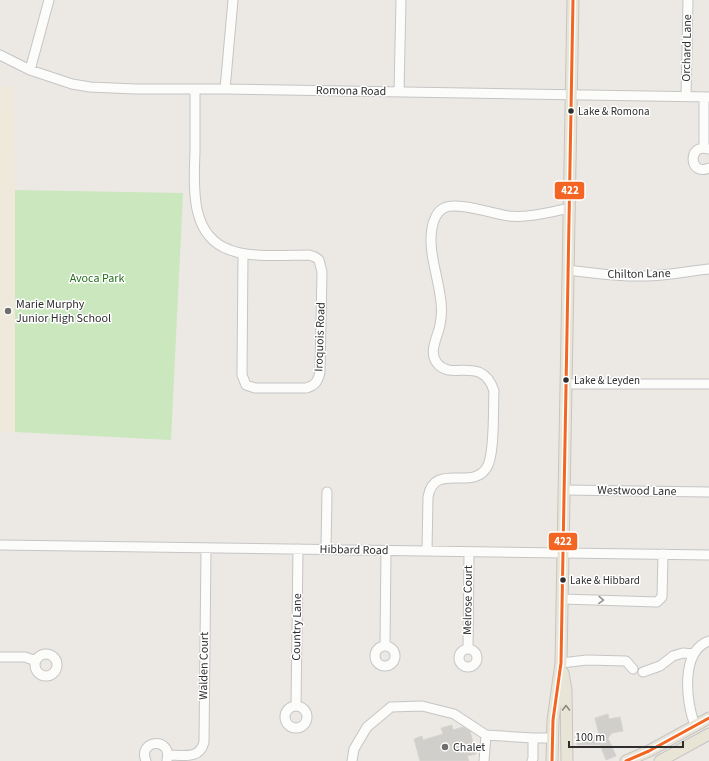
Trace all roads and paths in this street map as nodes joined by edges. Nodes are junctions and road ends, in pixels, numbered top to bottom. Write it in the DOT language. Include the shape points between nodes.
graph roads {
  1 [pos="49,0"];
  2 [pos="232,0"];
  3 [pos="401,0"];
  4 [pos="573,0"];
  5 [pos="688,0"];
  6 [pos="0,55"];
  7 [pos="30,70"];
  8 [pos="225,89"];
  9 [pos="195,90"];
  10 [pos="399,92"];
  11 [pos="572,96"];
  12 [pos="686,96"];
  13 [pos="706,97"];
  14 [pos="706,149"];
  15 [pos="709,168"];
  16 [pos="570,208"];
  17 [pos="243,254"];
  18 [pos="709,269"];
  19 [pos="568,270"];
  20 [pos="566,384"];
  21 [pos="709,384"];
  22 [pos="564,490"];
  23 [pos="327,492"];
  24 [pos="709,492"];
  25 [pos="0,545"];
  26 [pos="206,548"];
  27 [pos="298,549"];
  28 [pos="326,549"];
  29 [pos="386,550"];
  30 [pos="427,551"];
  31 [pos="469,552"];
  32 [pos="563,553"];
  33 [pos="663,554"];
  34 [pos="709,555"];
  35 [pos="562,599"];
  36 [pos="709,642"];
  37 [pos="385,646"];
  38 [pos="468,649"];
  39 [pos="694,654"];
  40 [pos="0,657"];
  41 [pos="36,661"];
  42 [pos="560,663"];
  43 [pos="633,669"];
  44 [pos="644,672"];
  45 [pos="296,706"];
  46 [pos="709,718"];
  47 [pos="695,726"];
  48 [pos="709,734"];
  49 [pos="486,735"];
  50 [pos="533,738"];
  51 [pos="553,738"];
  52 [pos="167,758"];
  53 [pos="146,761"];
  54 [pos="352,761"];
  55 [pos="484,761"];
  56 [pos="532,761"];
  57 [pos="552,761"];
  58 [pos="567,761"];
  59 [pos="626,761"];
  60 [pos="660,761"];
  1 -- 7 [label="street"];
  2 -- 8 [label="street"];
  3 -- 10 [label="street"];
  4 -- 11 [label="main road"];
  5 -- 12 [label="street, Orchard Lane"];
  6 -- 7 [label="street, Romona Road"];
  7 -- 9 [label="street, Romona Road" via="72,84 135,90"];
  8 -- 9 [label="street, Romona Road"];
  8 -- 10 [label="street, Romona Road"];
  9 -- 17 [label="street, Iroquois Road" via="195,205 202,226 215,242"];
  10 -- 11 [label="street, Romona Road"];
  11 -- 12 [label="street, Romona Road"];
  11 -- 16 [label="main road"];
  12 -- 13 [label="street, Romona Road"];
  13 -- 14 [label="street, Orchard Lane"];
  14 -- 15 [label="street, Orchard Lane" via="694,153 693,163 700,169"];
  16 -- 19 [label="main road"];
  16 -- 30 [label="street" via="512,216 450,206 439,211 435,217 432,247 439,283 441,313 433,348 436,363 448,369 481,373 492,384 494,391 492,446 487,468 476,477 444,478 432,485 428,497"];
  17 -- 17 [label="street, Iroquois Road" via="309,255 319,260 322,272 320,372 316,384 306,388 255,388 246,385 243,380"];
  18 -- 19 [label="street, Chilton Lane" via="645,276"];
  19 -- 20 [label="main road"];
  20 -- 21 [label="street"];
  20 -- 22 [label="main road"];
  22 -- 24 [label="street, Westwood Lane"];
  22 -- 32 [label="main road"];
  23 -- 28 [label="street"];
  25 -- 26 [label="street, Hibbard Road"];
  26 -- 27 [label="street, Hibbard Road"];
  26 -- 52 [label="street, Walden Court" via="204,742 197,754"];
  27 -- 28 [label="street, Hibbard Road"];
  27 -- 45 [label="street, Country Lane"];
  28 -- 29 [label="street, Hibbard Road"];
  29 -- 30 [label="street, Hibbard Road"];
  29 -- 37 [label="street"];
  30 -- 31 [label="street, Hibbard Road"];
  31 -- 32 [label="street, Hibbard Road"];
  31 -- 38 [label="street, Melrose Court"];
  32 -- 33 [label="street, Hibbard Road"];
  32 -- 35 [label="main road"];
  33 -- 34 [label="street, Hibbard Road"];
  35 -- 33 [label="street, one-way" via="657,602 662,597"];
  35 -- 42 [label="main road"];
  36 -- 39 [label="street" via="701,644"];
  39 -- 44 [label="street" via="683,653 673,656 660,666"];
  39 -- 47 [label="street" via="690,660 687,689"];
  40 -- 41 [label="street" via="26,656"];
  42 -- 43 [label="street" via="587,660 626,661"];
  42 -- 51 [label="main road"];
  58 -- 42 [label="main road, one-way" via="566,690"];
  46 -- 47 [label="main road"];
  47 -- 59 [label="main road"];
  48 -- 60 [label="main road"];
  49 -- 50 [label="street"];
  49 -- 54 [label="street" via="454,714 422,706 392,707 367,727 354,749"];
  49 -- 55 [label="street"];
  50 -- 51 [label="street"];
  50 -- 56 [label="street"];
  51 -- 57 [label="main road"];
  52 -- 53 [label="street, Walden Court" via="167,751 163,745 152,744 144,753"];
}
